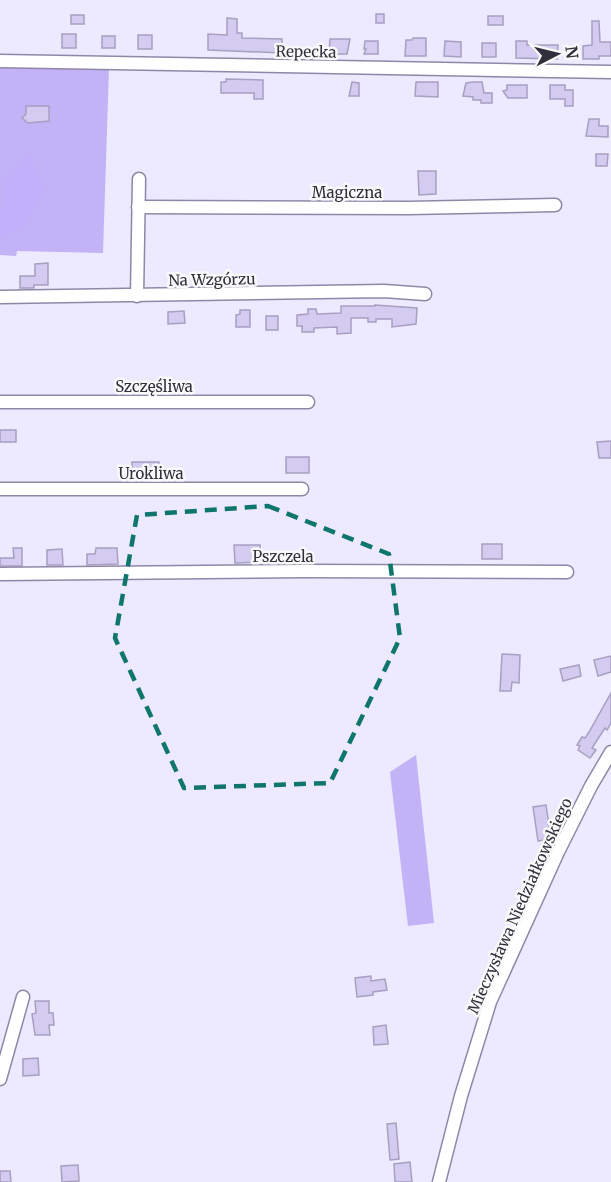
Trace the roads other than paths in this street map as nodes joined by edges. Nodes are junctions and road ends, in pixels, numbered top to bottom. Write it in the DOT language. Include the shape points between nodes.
graph roads {
  1 [pos="0,61"];
  2 [pos="611,72"];
  3 [pos="139,179"];
  4 [pos="555,205"];
  5 [pos="138,207"];
  6 [pos="425,294"];
  7 [pos="137,296"];
  8 [pos="0,297"];
  9 [pos="0,402"];
  10 [pos="308,402"];
  11 [pos="0,489"];
  12 [pos="302,489"];
  13 [pos="567,572"];
  14 [pos="0,574"];
  15 [pos="611,752"];
  16 [pos="23,997"];
  17 [pos="0,1079"];
  18 [pos="439,1182"];
  1 -- 2 [label="street, Repecka"];
  3 -- 5 [label="street"];
  4 -- 5 [label="street, Magiczna"];
  5 -- 7 [label="street"];
  6 -- 7 [label="street, Na Wzgórzu" via="384,291"];
  7 -- 8 [label="street, Na Wzgórzu"];
  9 -- 10 [label="street, Szczęśliwa"];
  11 -- 12 [label="street, Urokliwa"];
  13 -- 14 [label="street, Pszczela"];
  15 -- 18 [label="street, Mieczysława Niedziałkowskiego" via="558,852 490,1002"];
  16 -- 17 [label="street"];
}
